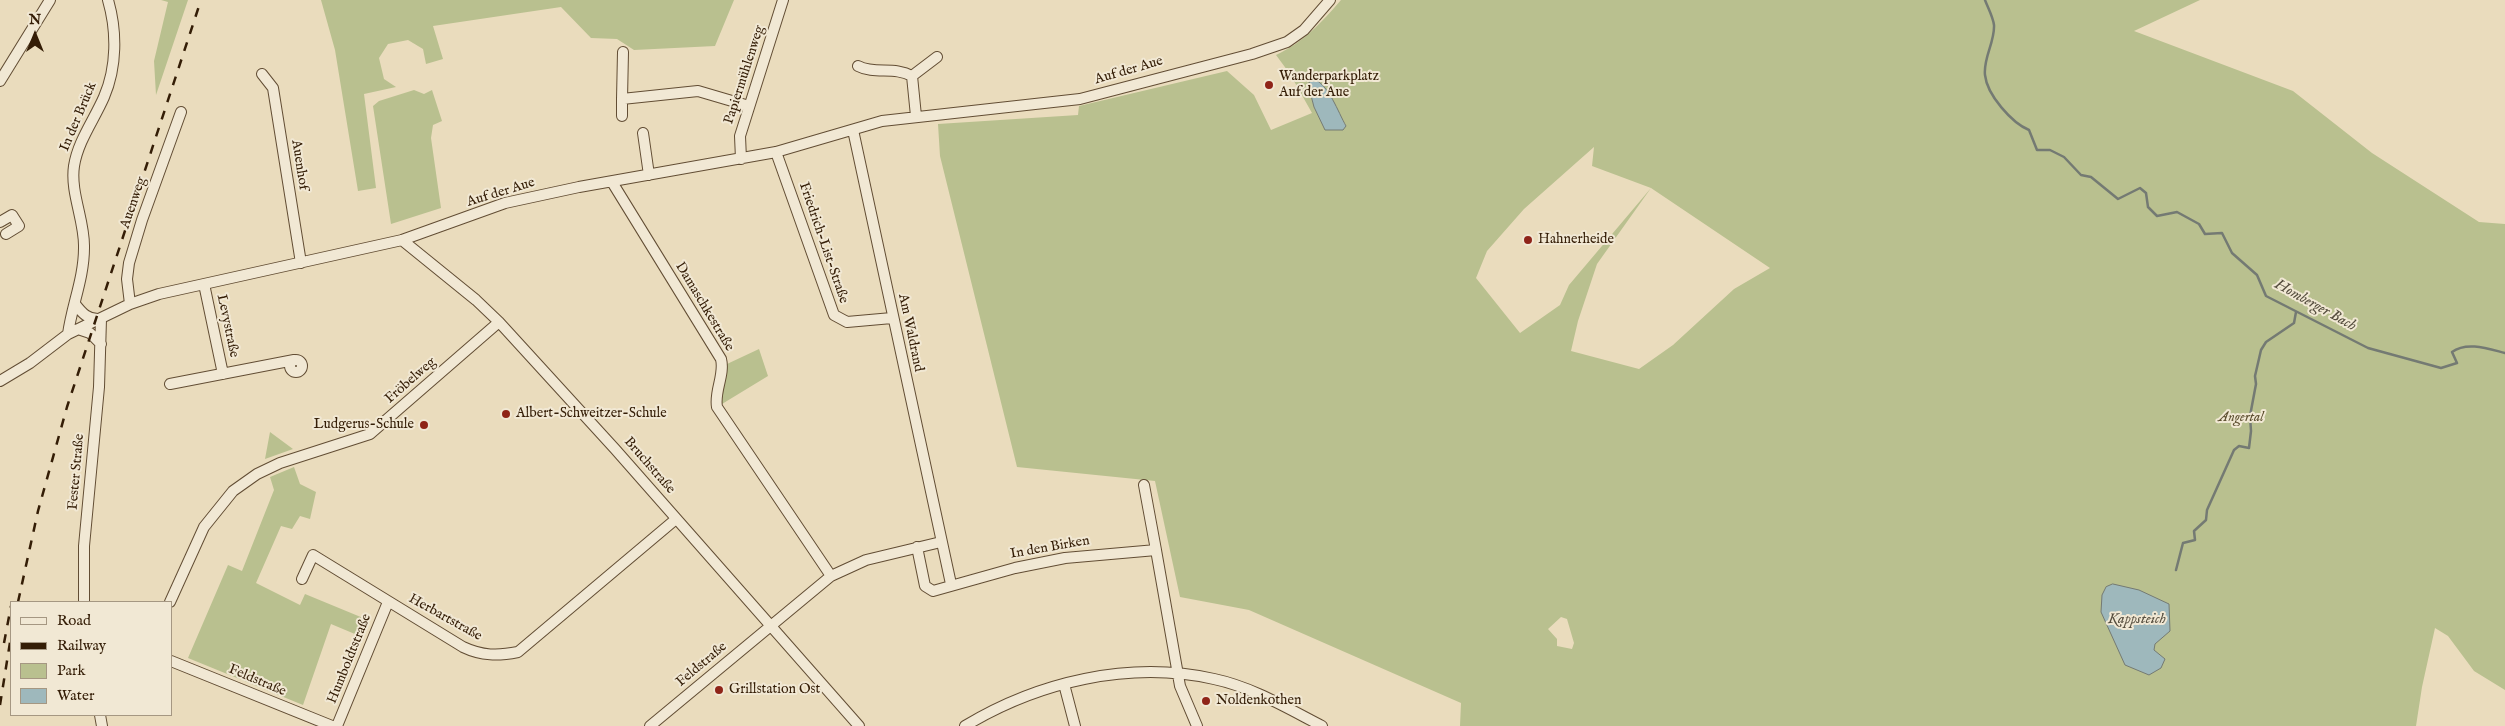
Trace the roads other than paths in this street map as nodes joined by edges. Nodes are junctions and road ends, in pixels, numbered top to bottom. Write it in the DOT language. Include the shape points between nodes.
graph roads {
  1 [pos="50,0"];
  2 [pos="108,0"];
  3 [pos="783,0"];
  4 [pos="1330,0"];
  5 [pos="623,52"];
  6 [pos="937,57"];
  7 [pos="858,66"];
  8 [pos="262,74"];
  9 [pos="912,76"];
  10 [pos="0,81"];
  11 [pos="622,100"];
  12 [pos="749,106"];
  13 [pos="181,112"];
  14 [pos="622,116"];
  15 [pos="916,116"];
  16 [pos="853,130"];
  17 [pos="643,133"];
  18 [pos="776,152"];
  19 [pos="741,159"];
  20 [pos="649,175"];
  21 [pos="612,182"];
  22 [pos="0,223"];
  23 [pos="3,236"];
  24 [pos="402,240"];
  25 [pos="301,263"];
  26 [pos="204,284"];
  27 [pos="75,304"];
  28 [pos="130,304"];
  29 [pos="892,318"];
  30 [pos="102,319"];
  31 [pos="499,322"];
  32 [pos="78,329"];
  33 [pos="68,334"];
  34 [pos="101,344"];
  35 [pos="294,360"];
  36 [pos="223,374"];
  37 [pos="0,381"];
  38 [pos="170,384"];
  39 [pos="1144,485"];
  40 [pos="676,519"];
  41 [pos="941,542"];
  42 [pos="917,547"];
  43 [pos="1156,550"];
  44 [pos="831,576"];
  45 [pos="302,579"];
  46 [pos="951,584"];
  47 [pos="84,601"];
  48 [pos="170,601"];
  49 [pos="388,602"];
  50 [pos="772,626"];
  51 [pos="172,661"];
  52 [pos="1178,675"];
  53 [pos="1064,684"];
  54 [pos="856,725"];
  55 [pos="332,726"];
  56 [pos="338,726"];
  57 [pos="650,726"];
  58 [pos="965,726"];
  59 [pos="1075,726"];
  60 [pos="1196,726"];
  61 [pos="1322,726"];
  1 -- 10 [label="street"];
  2 -- 27 [label="street, In der Brück" via="114,47 112,72 104,96 76,152 73,169 84,247"];
  3 -- 12 [label="street, Papiermühlenweg"];
  4 -- 15 [label="street, Auf der Aue" via="1304,30 1287,42 1252,54 1080,99"];
  5 -- 11 [label="street"];
  6 -- 9 [label="street"];
  7 -- 9 [label="street" via="867,71 902,71"];
  8 -- 25 [label="street, Auenhof" via="273,88"];
  9 -- 15 [label="street"];
  11 -- 12 [label="street" via="698,91"];
  11 -- 14 [label="street"];
  12 -- 19 [label="street, Papiermühlenweg" via="739,142"];
  13 -- 28 [label="street, Auenweg" via="129,263"];
  15 -- 16 [label="street, Auf der Aue"];
  16 -- 18 [label="street, Auf der Aue"];
  16 -- 29 [label="street, Am Waldrand"];
  17 -- 20 [label="street"];
  18 -- 19 [label="street, Auf der Aue"];
  18 -- 29 [label="street, Friedrich-List-Straße" via="834,315 847,322"];
  19 -- 20 [label="street, Auf der Aue"];
  20 -- 21 [label="street, Auf der Aue"];
  21 -- 24 [label="street, Auf der Aue" via="505,203"];
  21 -- 44 [label="street, Damaschkestraße" via="721,359 717,407"];
  22 -- 23 [label="street"];
  22 -- 23 [label="street" via="12,215 19,226"];
  24 -- 25 [label="street, Auf der Aue"];
  24 -- 31 [label="street, Bruchstraße"];
  25 -- 26 [label="street, Auf der Aue"];
  26 -- 28 [label="street, Auf der Aue"];
  26 -- 36 [label="street, Levystraße"];
  27 -- 30 [label="street" via="90,318"];
  27 -- 33 [label="street, In der Brück"];
  28 -- 30 [label="street, Auf der Aue"];
  29 -- 41 [label="street, Am Waldrand"];
  30 -- 32 [label="street, Auf der Aue"];
  30 -- 34 [label="street, Fester Straße"];
  31 -- 40 [label="street, Bruchstraße"];
  31 -- 48 [label="street, Fröbelweg" via="370,434 280,463 233,491 204,527"];
  32 -- 33 [label="street, Auf der Aue"];
  32 -- 34 [label="street" via="90,333"];
  33 -- 37 [label="street, Auf der Aue"];
  34 -- 47 [label="street, Fester Straße" via="84,546"];
  35 -- 36 [label="street, Levystraße"];
  36 -- 38 [label="street, Levystraße"];
  39 -- 43 [label="street"];
  40 -- 49 [label="street, Herbartstraße" via="518,652 494,656 473,652"];
  40 -- 50 [label="street, Bruchstraße"];
  41 -- 42 [label="street"];
  41 -- 46 [label="street"];
  42 -- 44 [label="street" via="866,560"];
  42 -- 46 [label="street, In den Birken" via="928,589 936,590"];
  43 -- 46 [label="street, In den Birken" via="1065,558"];
  43 -- 52 [label="street"];
  44 -- 50 [label="street"];
  45 -- 49 [label="street, Herbartstraße" via="313,555"];
  49 -- 56 [label="street, Humboldtstraße"];
  50 -- 54 [label="street, Bruchstraße"];
  50 -- 57 [label="street, Feldstraße"];
  51 -- 55 [label="street, Feldstraße"];
  52 -- 53 [label="street" via="1127,673"];
  52 -- 60 [label="street"];
  52 -- 61 [label="street" via="1214,679 1246,689"];
  53 -- 58 [label="street" via="1026,695"];
  53 -- 59 [label="street"];
}
